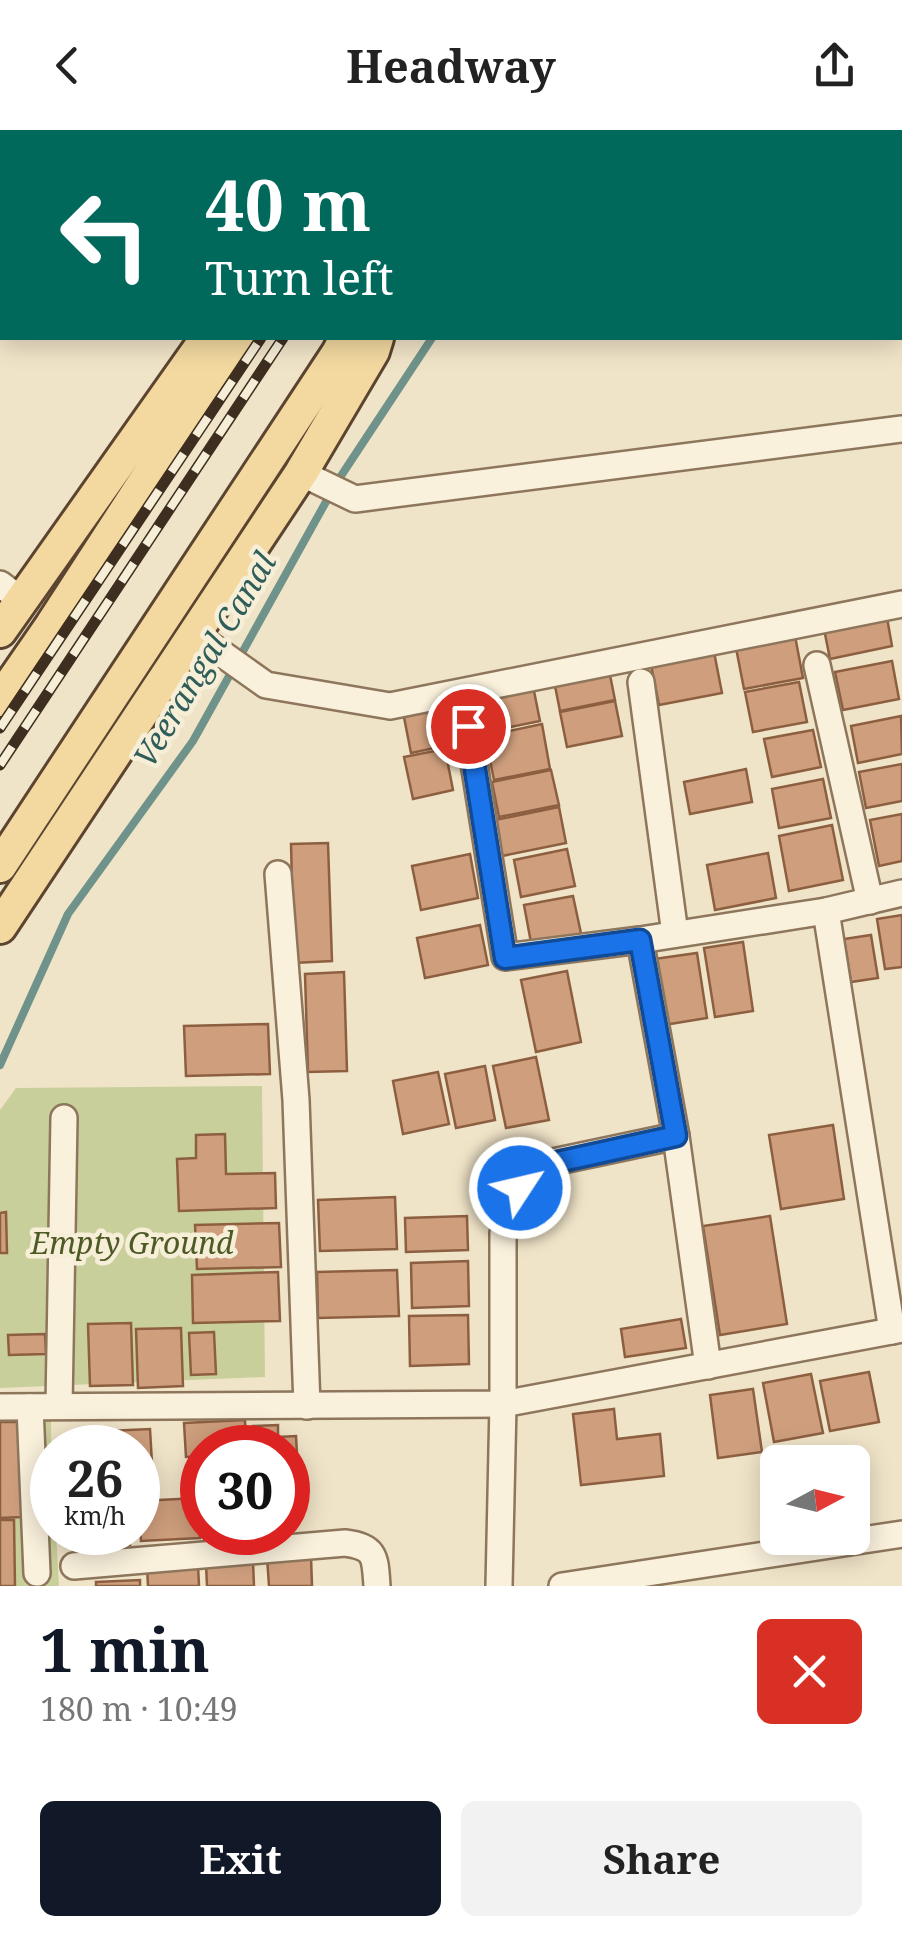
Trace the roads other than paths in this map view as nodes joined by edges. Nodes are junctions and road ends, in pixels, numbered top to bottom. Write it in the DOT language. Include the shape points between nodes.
graph roads {
  1 [pos="205,340"];
  2 [pos="237,340"];
  3 [pos="345,340"];
  4 [pos="376,340"];
  5 [pos="902,429"];
  6 [pos="311,478"];
  7 [pos="11,592"];
  8 [pos="902,604"];
  9 [pos="0,631"];
  10 [pos="194,634"];
  11 [pos="817,664"];
  12 [pos="641,682"];
  13 [pos="0,700"];
  14 [pos="468,726"];
  15 [pos="0,866"];
  16 [pos="278,874"];
  17 [pos="902,893"];
  18 [pos="870,901"];
  19 [pos="826,911"];
  20 [pos="0,927"];
  21 [pos="675,934"];
  22 [pos="640,940"];
  23 [pos="64,1118"];
  24 [pos="676,1136"];
  25 [pos="897,1330"];
  26 [pos="708,1366"];
  27 [pos="503,1404"];
  28 [pos="30,1406"];
  29 [pos="59,1406"];
  30 [pos="308,1406"];
  31 [pos="0,1407"];
  32 [pos="902,1534"];
  33 [pos="74,1566"];
  34 [pos="36,1574"];
  35 [pos="377,1586"];
  36 [pos="499,1586"];
  37 [pos="562,1586"];
  1 -- 7 [label="main road"];
  2 -- 13 [label="main road"];
  3 -- 15 [label="main road"];
  4 -- 6 [label="main road"];
  5 -- 6 [label="street" via="355,500"];
  6 -- 10 [label="main road"];
  7 -- 9 [label="main road"];
  8 -- 10 [label="street" via="390,706 266,685"];
  10 -- 20 [label="main road"];
  11 -- 18 [label="street"];
  12 -- 21 [label="street"];
  14 -- 22 [label="street" via="505,958"];
  16 -- 30 [label="street" via="296,1100"];
  17 -- 18 [label="street"];
  18 -- 19 [label="street"];
  19 -- 21 [label="street"];
  19 -- 25 [label="street"];
  21 -- 22 [label="street"];
  22 -- 24 [label="street"];
  23 -- 29 [label="street"];
  24 -- 26 [label="street"];
  24 -- 27 [label="street" via="539,1166 520,1188 502,1232"];
  25 -- 26 [label="street"];
  26 -- 27 [label="street"];
  27 -- 30 [label="street"];
  27 -- 36 [label="street"];
  28 -- 29 [label="street"];
  28 -- 31 [label="street"];
  28 -- 34 [label="street"];
  29 -- 30 [label="street"];
  32 -- 37 [label="street"];
  33 -- 35 [label="street" via="345,1542 372,1552"];
}
